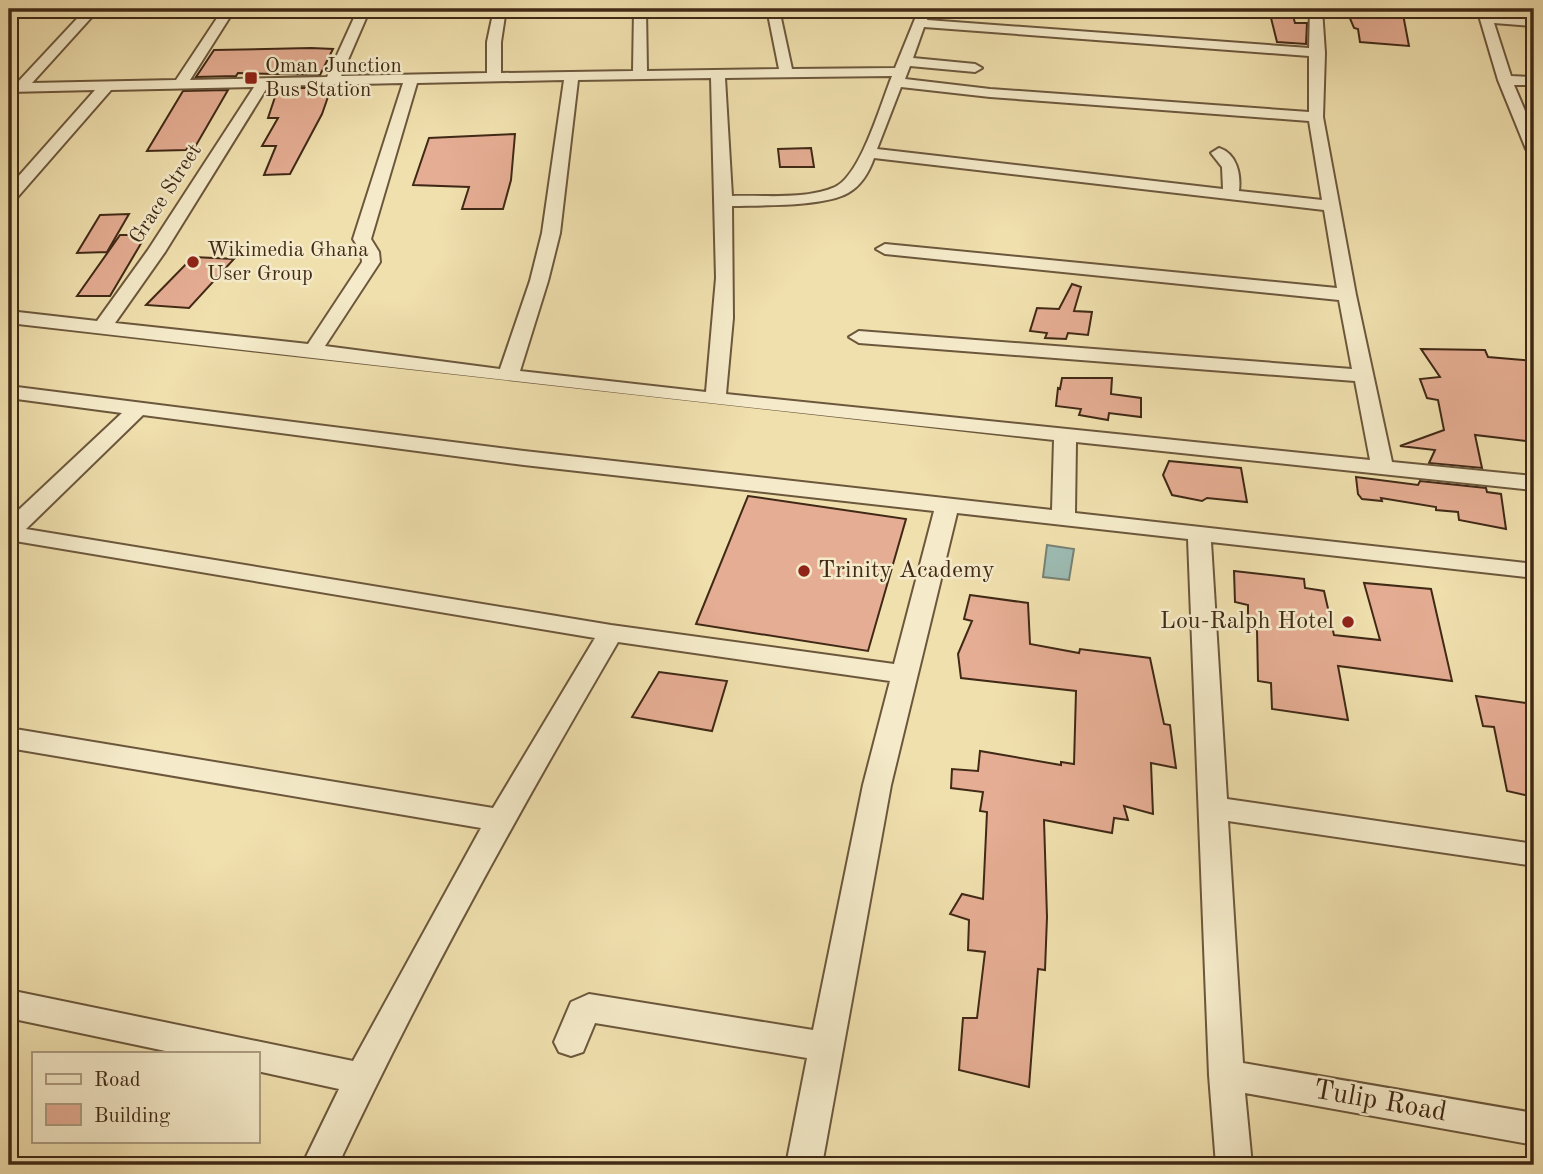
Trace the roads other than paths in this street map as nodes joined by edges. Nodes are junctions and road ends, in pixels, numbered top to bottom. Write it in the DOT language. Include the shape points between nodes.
graph roads {
  1 [pos="93,9"];
  2 [pos="229,9"];
  3 [pos="364,9"];
  4 [pos="500,9"];
  5 [pos="640,9"];
  6 [pos="773,9"];
  7 [pos="1316,9"];
  8 [pos="1485,14"];
  9 [pos="923,16"];
  10 [pos="1534,22"];
  11 [pos="1318,53"];
  12 [pos="975,68"];
  13 [pos="786,72"];
  14 [pos="899,72"];
  15 [pos="719,74"];
  16 [pos="640,75"];
  17 [pos="494,77"];
  18 [pos="571,77"];
  19 [pos="411,79"];
  20 [pos="1504,79"];
  21 [pos="332,81"];
  22 [pos="1534,81"];
  23 [pos="264,82"];
  24 [pos="180,84"];
  25 [pos="107,86"];
  26 [pos="14,88"];
  27 [pos="1316,117"];
  28 [pos="1531,134"];
  29 [pos="1534,149"];
  30 [pos="870,153"];
  31 [pos="1220,153"];
  32 [pos="1230,194"];
  33 [pos="9,197"];
  34 [pos="724,201"];
  35 [pos="1330,206"];
  36 [pos="885,249"];
  37 [pos="1347,295"];
  38 [pos="14,324"];
  39 [pos="102,327"];
  40 [pos="859,337"];
  41 [pos="313,350"];
  42 [pos="508,376"];
  43 [pos="1363,376"];
  44 [pos="9,392"];
  45 [pos="715,399"];
  46 [pos="138,409"];
  47 [pos="1065,436"];
  48 [pos="1382,466"];
  49 [pos="1534,483"];
  50 [pos="947,506"];
  51 [pos="1063,519"];
  52 [pos="9,532"];
  53 [pos="1199,534"];
  54 [pos="1534,571"];
  55 [pos="611,633"];
  56 [pos="905,674"];
  57 [pos="9,738"];
  58 [pos="1212,808"];
  59 [pos="498,820"];
  60 [pos="1534,855"];
  61 [pos="9,1004"];
  62 [pos="571,1042"];
  63 [pos="826,1047"];
  64 [pos="238,1052"];
  65 [pos="259,1056"];
  66 [pos="1226,1075"];
  67 [pos="360,1078"];
  68 [pos="1534,1129"];
  69 [pos="320,1165"];
  70 [pos="804,1165"];
  71 [pos="1234,1165"];
  1 -- 26 [label="street"];
  2 -- 24 [label="street"];
  3 -- 21 [label="street"];
  4 -- 17 [label="street"];
  5 -- 16 [label="street"];
  6 -- 13 [label="street"];
  7 -- 11 [label="street"];
  8 -- 10 [label="street"];
  8 -- 20 [label="street"];
  9 -- 11 [label="street"];
  9 -- 14 [label="street"];
  11 -- 27 [label="street"];
  12 -- 14 [label="street"];
  13 -- 14 [label="street"];
  13 -- 15 [label="street"];
  14 -- 27 [label="street" via="990,93"];
  14 -- 30 [label="street"];
  15 -- 16 [label="street"];
  15 -- 34 [label="street"];
  16 -- 18 [label="street"];
  17 -- 18 [label="street"];
  17 -- 19 [label="street"];
  18 -- 42 [label="street" via="551,233"];
  19 -- 21 [label="street"];
  19 -- 41 [label="street" via="362,239 371,262"];
  20 -- 22 [label="street"];
  20 -- 28 [label="street"];
  21 -- 23 [label="street"];
  23 -- 24 [label="street"];
  23 -- 39 [label="street, Grace Street" via="156,252"];
  24 -- 25 [label="street"];
  25 -- 26 [label="street"];
  25 -- 33 [label="street"];
  27 -- 35 [label="street"];
  28 -- 29 [label="street"];
  30 -- 32 [label="street"];
  30 -- 34 [label="street" via="860,174 842,190 803,199"];
  31 -- 32 [label="street" via="1230,164"];
  32 -- 35 [label="street"];
  34 -- 45 [label="street" via="726,296"];
  35 -- 37 [label="street"];
  36 -- 37 [label="street"];
  37 -- 43 [label="street"];
  38 -- 39 [label="street"];
  39 -- 41 [label="street"];
  40 -- 43 [label="street"];
  41 -- 42 [label="street"];
  42 -- 45 [label="street"];
  43 -- 48 [label="street"];
  44 -- 46 [label="street"];
  45 -- 47 [label="street"];
  46 -- 50 [label="street"];
  46 -- 52 [label="street"];
  47 -- 48 [label="street"];
  47 -- 51 [label="street"];
  48 -- 49 [label="street"];
  50 -- 51 [label="street"];
  50 -- 56 [label="street"];
  51 -- 53 [label="street"];
  52 -- 55 [label="street"];
  53 -- 54 [label="street"];
  53 -- 58 [label="street"];
  55 -- 56 [label="street"];
  55 -- 59 [label="street"];
  56 -- 63 [label="street" via="877,785"];
  57 -- 59 [label="street"];
  58 -- 60 [label="street"];
  58 -- 66 [label="street"];
  59 -- 67 [label="street"];
  61 -- 64 [label="street"];
  62 -- 63 [label="street" via="589,1008"];
  63 -- 70 [label="street"];
  65 -- 67 [label="street"];
  66 -- 68 [label="street, Tulip Road"];
  66 -- 71 [label="street"];
  67 -- 69 [label="street"];
}
